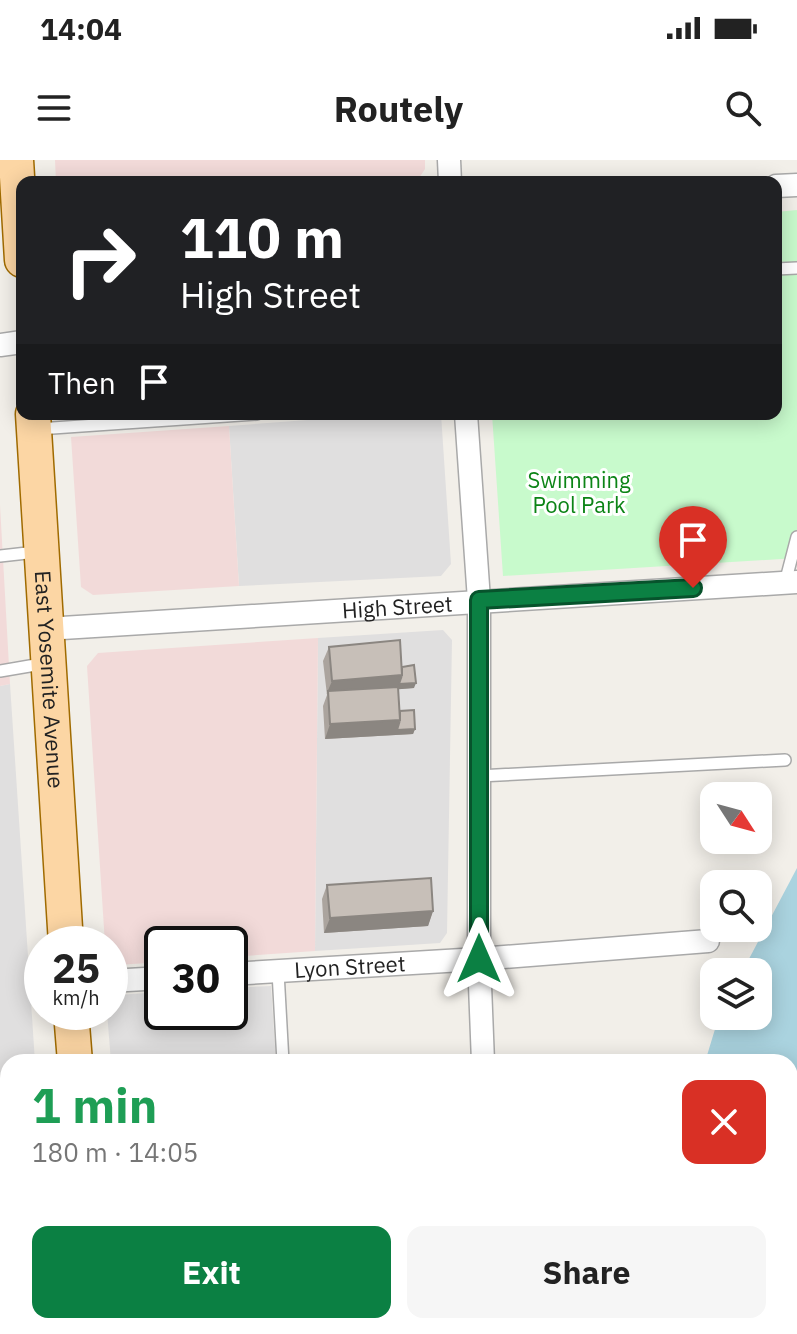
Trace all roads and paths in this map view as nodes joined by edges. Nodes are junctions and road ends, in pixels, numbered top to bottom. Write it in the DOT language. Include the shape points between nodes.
graph roads {
  1 [pos="65,420"];
  2 [pos="466,420"];
  3 [pos="33,421"];
  4 [pos="797,537"];
  5 [pos="41,551"];
  6 [pos="0,556"];
  7 [pos="791,582"];
  8 [pos="479,600"];
  9 [pos="46,629"];
  10 [pos="48,662"];
  11 [pos="0,671"];
  12 [pos="785,760"];
  13 [pos="479,776"];
  14 [pos="65,926"];
  15 [pos="700,942"];
  16 [pos="479,959"];
  17 [pos="278,972"];
  18 [pos="248,973"];
  19 [pos="72,1030"];
  20 [pos="74,1054"];
  21 [pos="283,1054"];
  22 [pos="483,1054"];
  1 -- 3 [label="lane"];
  2 -- 8 [label="street"];
  3 -- 5 [label="main road, East Yosemite Avenue"];
  4 -- 7 [label="lane"];
  5 -- 6 [label="lane"];
  5 -- 9 [label="main road, East Yosemite Avenue"];
  7 -- 8 [label="street, High Street"];
  8 -- 9 [label="street, High Street"];
  8 -- 13 [label="street"];
  9 -- 10 [label="main road, East Yosemite Avenue"];
  10 -- 11 [label="lane"];
  10 -- 14 [label="main road, East Yosemite Avenue"];
  12 -- 13 [label="lane"];
  13 -- 16 [label="street"];
  15 -- 16 [label="street, Lyon Street"];
  16 -- 17 [label="street, Lyon Street"];
  16 -- 22 [label="street"];
  17 -- 18 [label="street, Lyon Street"];
  17 -- 21 [label="lane"];
  19 -- 20 [label="main road"];
}
